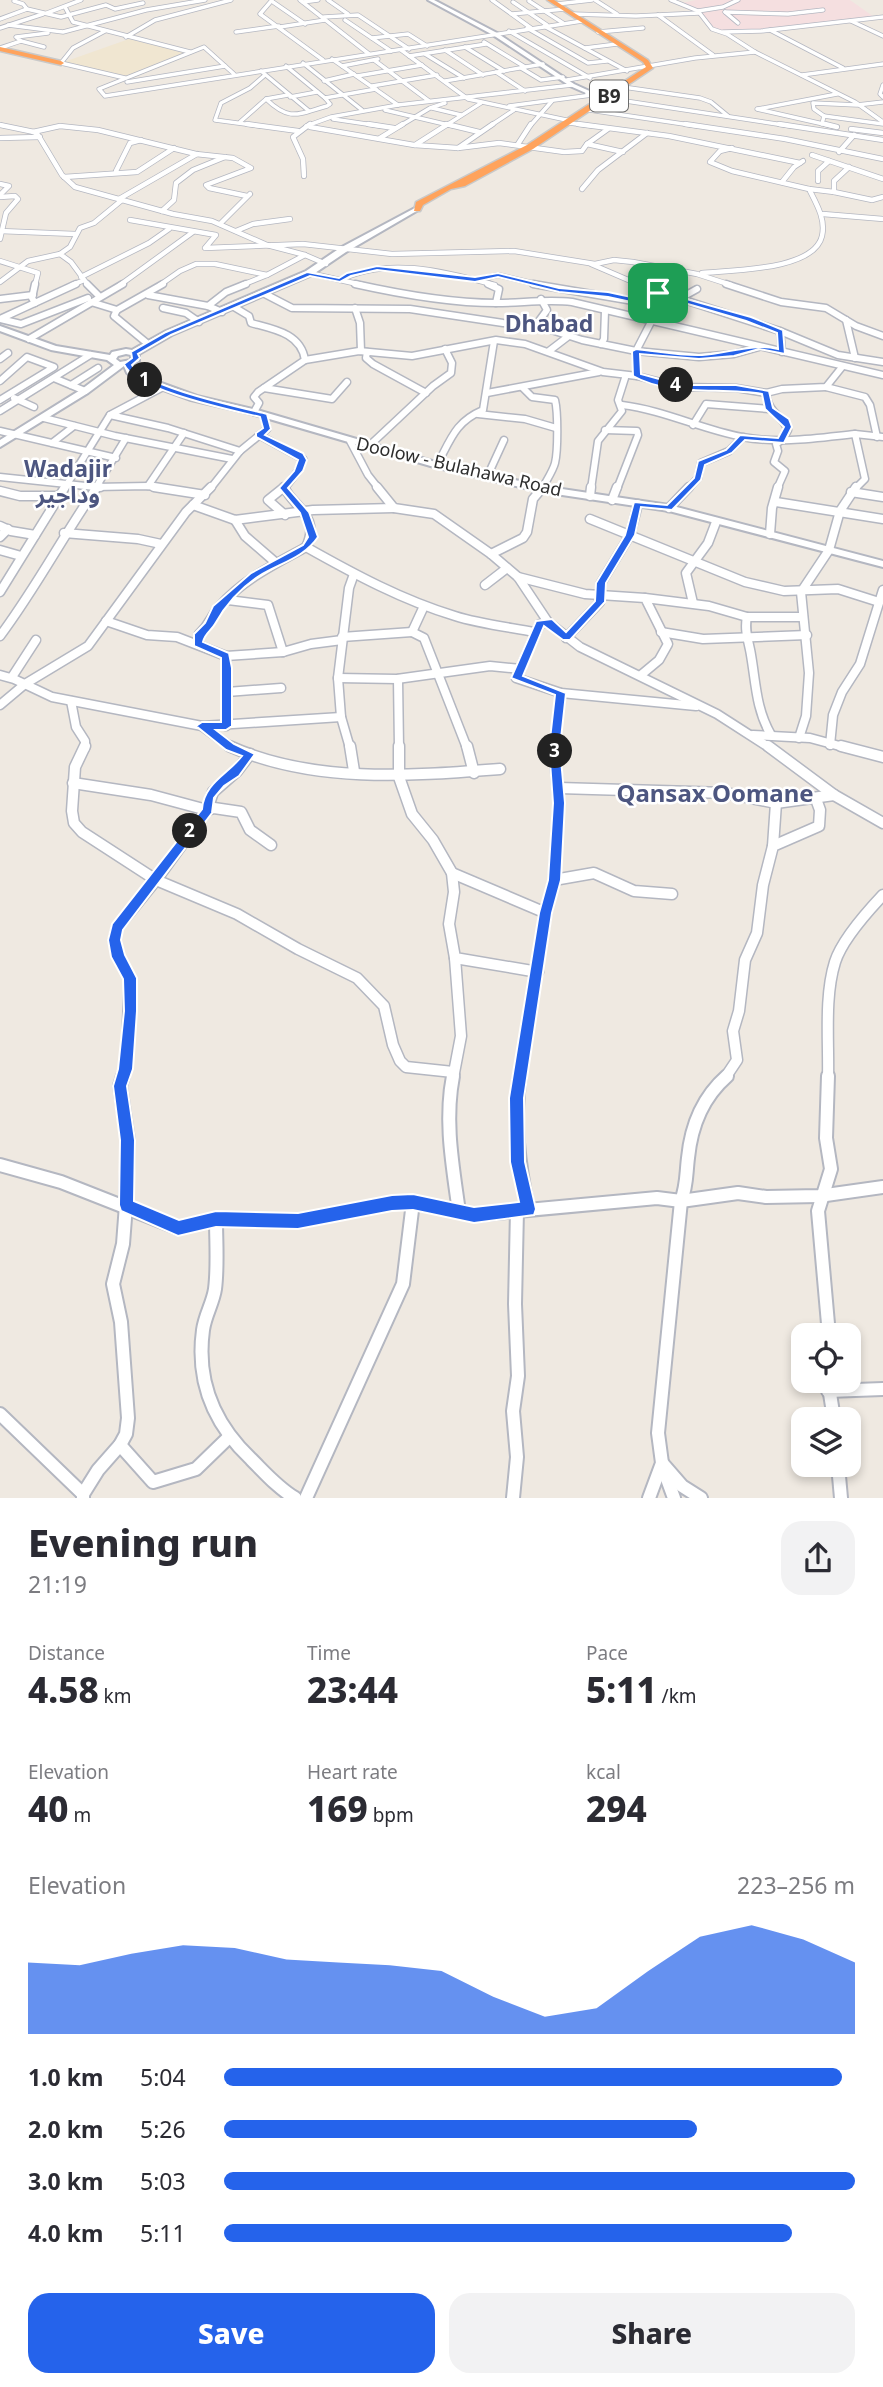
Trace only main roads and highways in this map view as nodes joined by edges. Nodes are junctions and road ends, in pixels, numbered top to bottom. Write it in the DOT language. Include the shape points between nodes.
graph roads {
  1 [pos="430,0"];
  2 [pos="553,2"];
  3 [pos="0,49"];
  4 [pos="61,62"];
  5 [pos="605,98"];
  6 [pos="462,184"];
  7 [pos="417,209"];
  8 [pos="0,328"];
  9 [pos="134,353"];
  10 [pos="119,362"];
  11 [pos="0,444"];
  12 [pos="883,564"];
  1 -- 5 [label="main road" via="495,34 589,94"];
  2 -- 5 [label="highway, B9" via="651,67"];
  3 -- 4 [label="highway"];
  5 -- 6 [label="highway, B9"];
  6 -- 7 [label="highway, B9" via="459,191"];
  7 -- 9 [label="main road" via="309,273"];
  8 -- 10 [label="main road" via="54,348"];
  9 -- 10 [label="main road" via="122,352"];
  9 -- 10 [label="main road" via="136,358"];
  10 -- 11 [label="main road" via="85,391"];
  10 -- 12 [label="main road, Doolow - Bulahawa Road" via="135,376 163,387 437,465 542,489 669,508"];
}
